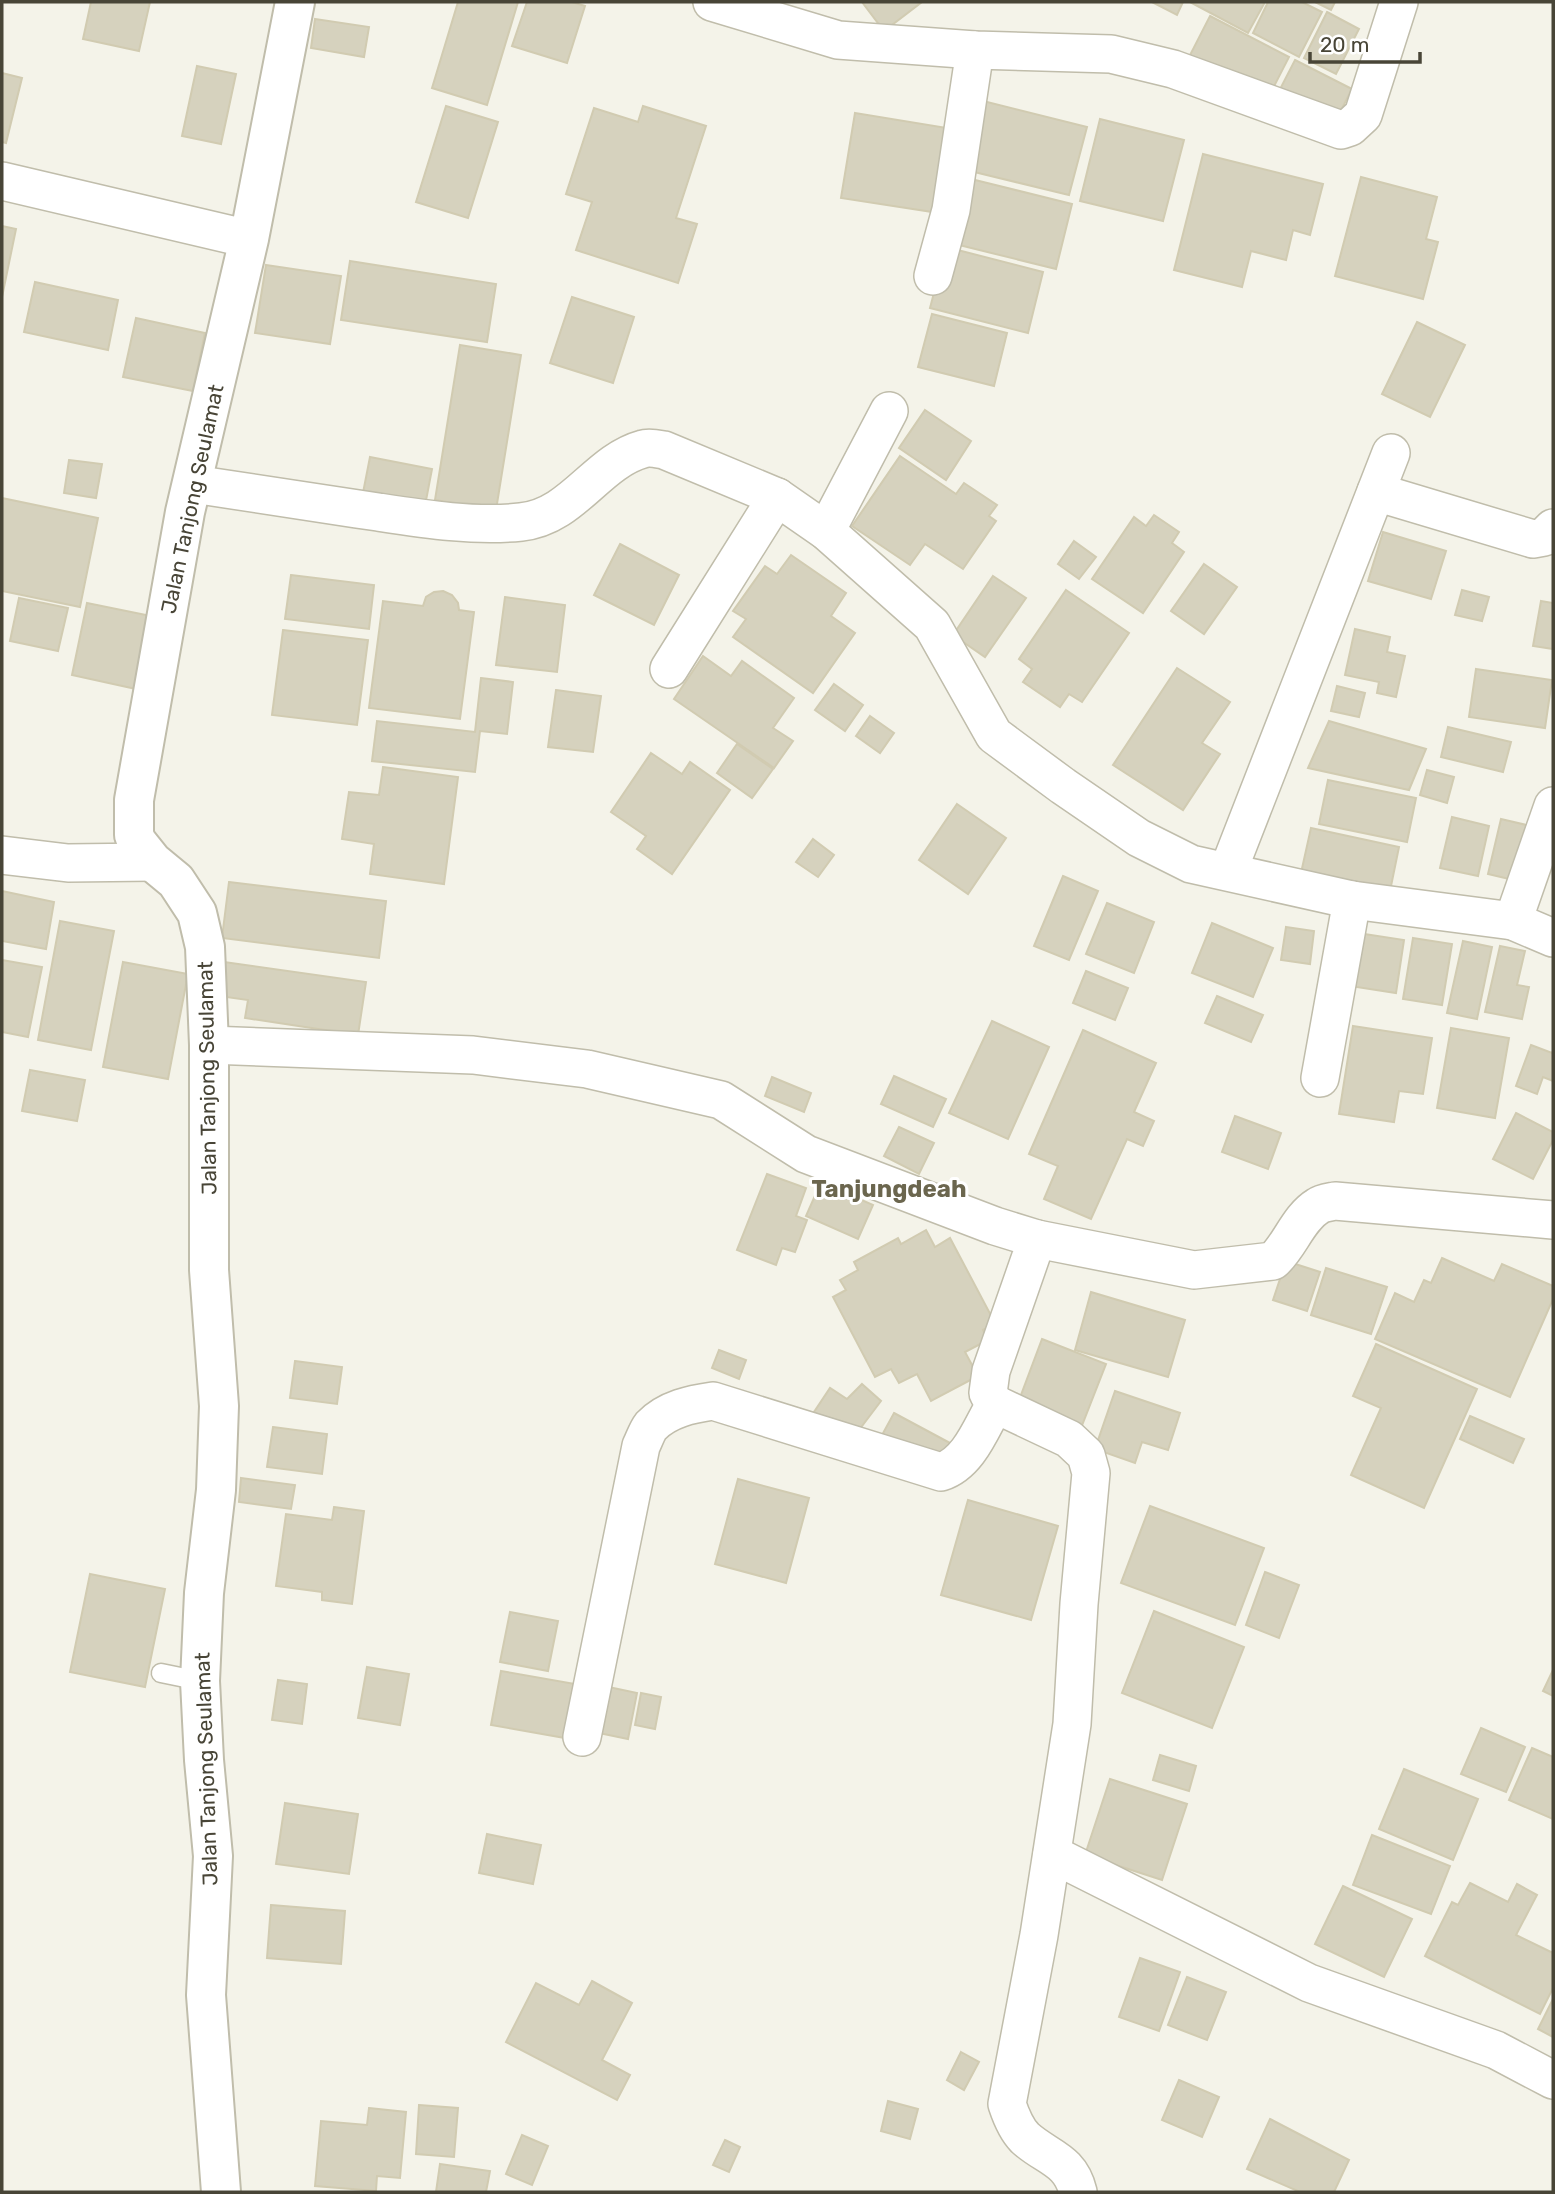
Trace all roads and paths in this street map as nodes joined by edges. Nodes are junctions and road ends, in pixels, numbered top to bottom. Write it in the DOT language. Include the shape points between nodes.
graph roads {
  1 [pos="295,2"];
  2 [pos="712,2"];
  3 [pos="1399,2"];
  4 [pos="975,50"];
  5 [pos="2,181"];
  6 [pos="249,239"];
  7 [pos="933,276"];
  8 [pos="890,411"];
  9 [pos="1391,453"];
  10 [pos="193,484"];
  11 [pos="1376,492"];
  12 [pos="777,497"];
  13 [pos="1553,528"];
  14 [pos="826,531"];
  15 [pos="669,669"];
  16 [pos="1553,806"];
  17 [pos="2,855"];
  18 [pos="153,862"];
  19 [pos="1228,871"];
  20 [pos="1352,901"];
  21 [pos="1513,921"];
  22 [pos="1553,938"];
  23 [pos="209,1045"];
  24 [pos="1320,1078"];
  25 [pos="1553,1220"];
  26 [pos="1037,1239"];
  27 [pos="995,1404"];
  28 [pos="161,1673"];
  29 [pos="200,1681"];
  30 [pos="582,1737"];
  31 [pos="1052,1854"];
  32 [pos="1553,2080"];
  33 [pos="221,2192"];
  34 [pos="1078,2192"];
  1 -- 6 [label="street, Jalan Tanjong Seulamat"];
  2 -- 4 [label="street" via="838,40"];
  3 -- 4 [label="street" via="1363,115 1341,130 1173,69 1111,54"];
  4 -- 7 [label="street" via="951,209"];
  5 -- 6 [label="street"];
  6 -- 10 [label="street, Jalan Tanjong Seulamat"];
  8 -- 14 [label="street"];
  9 -- 11 [label="street"];
  10 -- 12 [label="street" via="443,522 522,523 558,511 600,475 645,448 664,450"];
  10 -- 18 [label="street, Jalan Tanjong Seulamat" via="134,800 134,835"];
  11 -- 13 [label="street" via="1532,539 1544,537"];
  11 -- 19 [label="street"];
  12 -- 14 [label="street"];
  12 -- 15 [label="street"];
  14 -- 19 [label="street" via="932,625 994,735 1139,838 1191,864"];
  16 -- 21 [label="street"];
  17 -- 18 [label="street" via="68,863"];
  18 -- 23 [label="street, Jalan Tanjong Seulamat" via="176,881 197,912 205,947"];
  19 -- 20 [label="street"];
  20 -- 21 [label="street"];
  20 -- 24 [label="street"];
  21 -- 22 [label="street"];
  23 -- 26 [label="street" via="473,1055 587,1069 721,1100 806,1154"];
  23 -- 29 [label="street, Jalan Tanjong Seulamat" via="209,1270 219,1406"];
  25 -- 26 [label="street" via="1335,1201 1317,1206 1273,1261 1194,1270"];
  26 -- 27 [label="street" via="991,1371 988,1393"];
  27 -- 30 [label="street" via="962,1460 941,1472 713,1401 673,1411 651,1426 641,1446"];
  27 -- 31 [label="street" via="1069,1439 1086,1455 1091,1473 1072,1724"];
  28 -- 29 [label="lane"];
  29 -- 33 [label="street, Jalan Tanjong Seulamat" via="214,1856 206,1995"];
  31 -- 32 [label="street" via="1309,1983 1496,2050"];
  31 -- 34 [label="street" via="1007,2104 1025,2137 1063,2164"];
}
